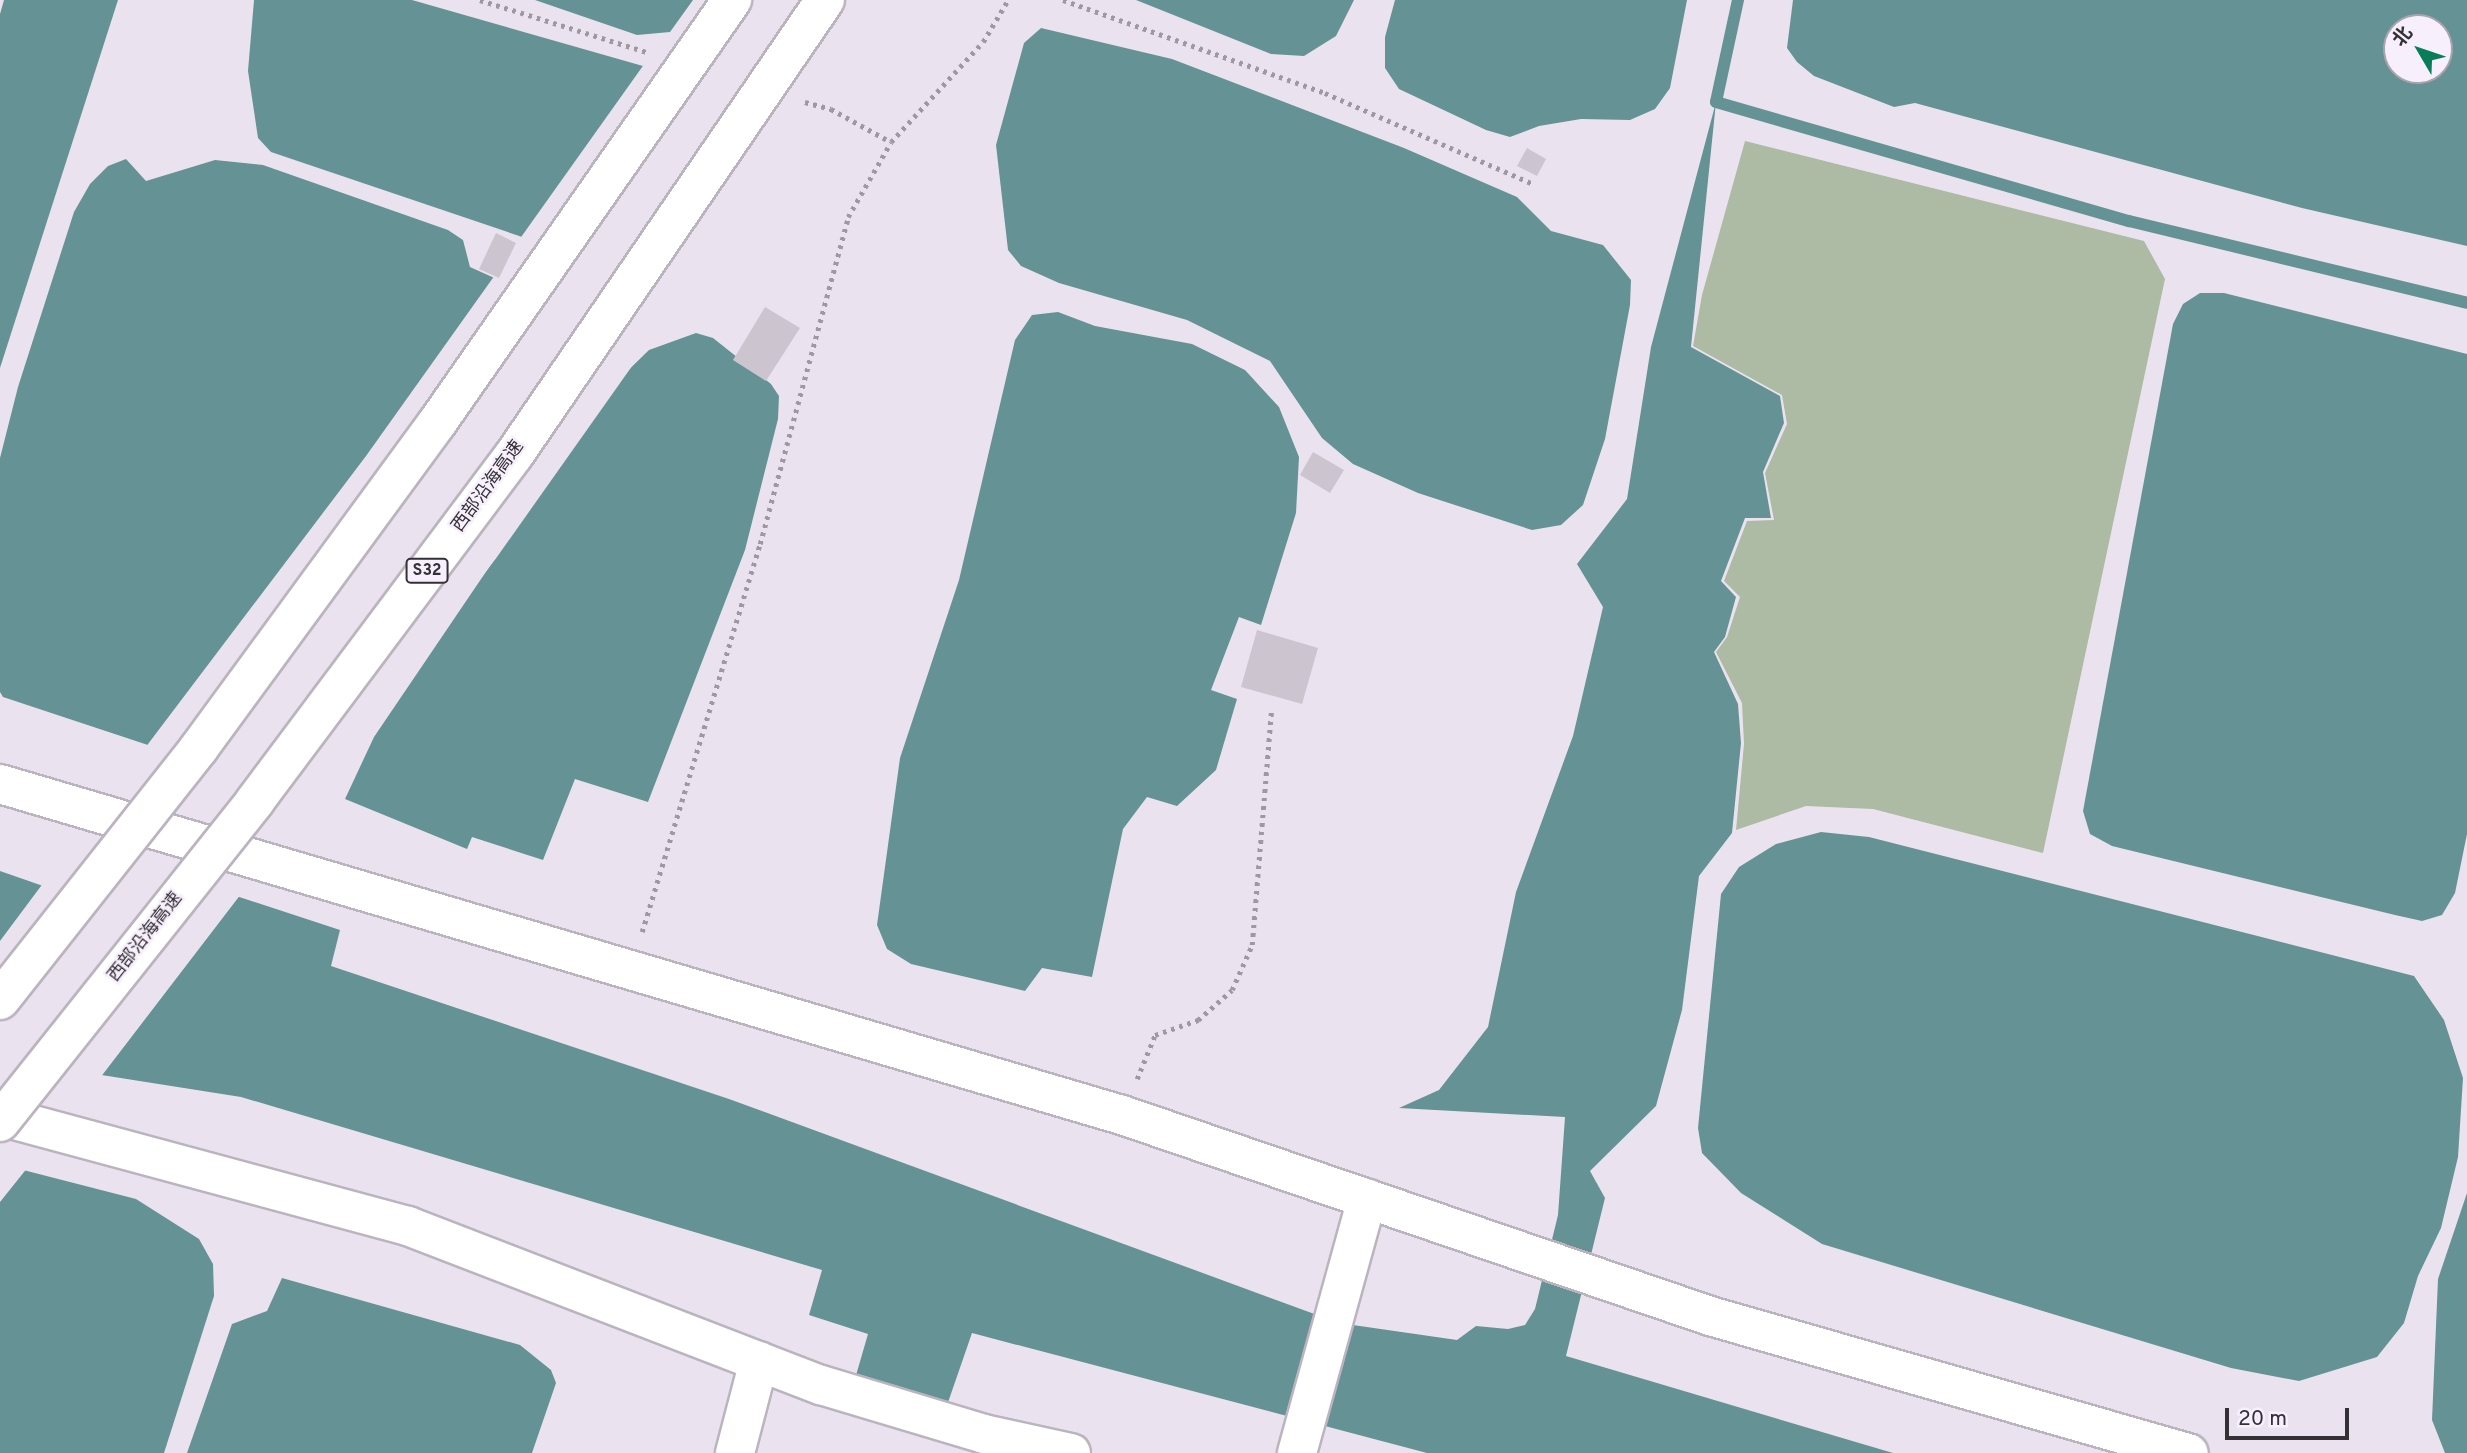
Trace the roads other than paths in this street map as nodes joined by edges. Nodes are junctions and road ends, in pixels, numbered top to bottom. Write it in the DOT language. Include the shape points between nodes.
graph roads {
  1 [pos="732,0"];
  2 [pos="825,0"];
  3 [pos="0,784"];
  4 [pos="0,1000"];
  5 [pos="0,1116"];
  6 [pos="0,1122"];
  7 [pos="1367,1198"];
  8 [pos="759,1361"];
  9 [pos="1299,1447"];
  10 [pos="735,1453"];
  11 [pos="1071,1453"];
  12 [pos="2189,1453"];
  1 -- 4 [label="main road, bridge" via="421,446 199,748"];
  2 -- 6 [label="main road, 西部沿海高速 / S32, bridge" via="514,455 255,801"];
  3 -- 7 [label="main road" via="1122,1115"];
  5 -- 8 [label="main road" via="408,1226"];
  7 -- 9 [label="main road"];
  7 -- 12 [label="main road" via="1710,1316"];
  8 -- 10 [label="main road"];
  8 -- 11 [label="main road" via="821,1385 984,1434"];
}
